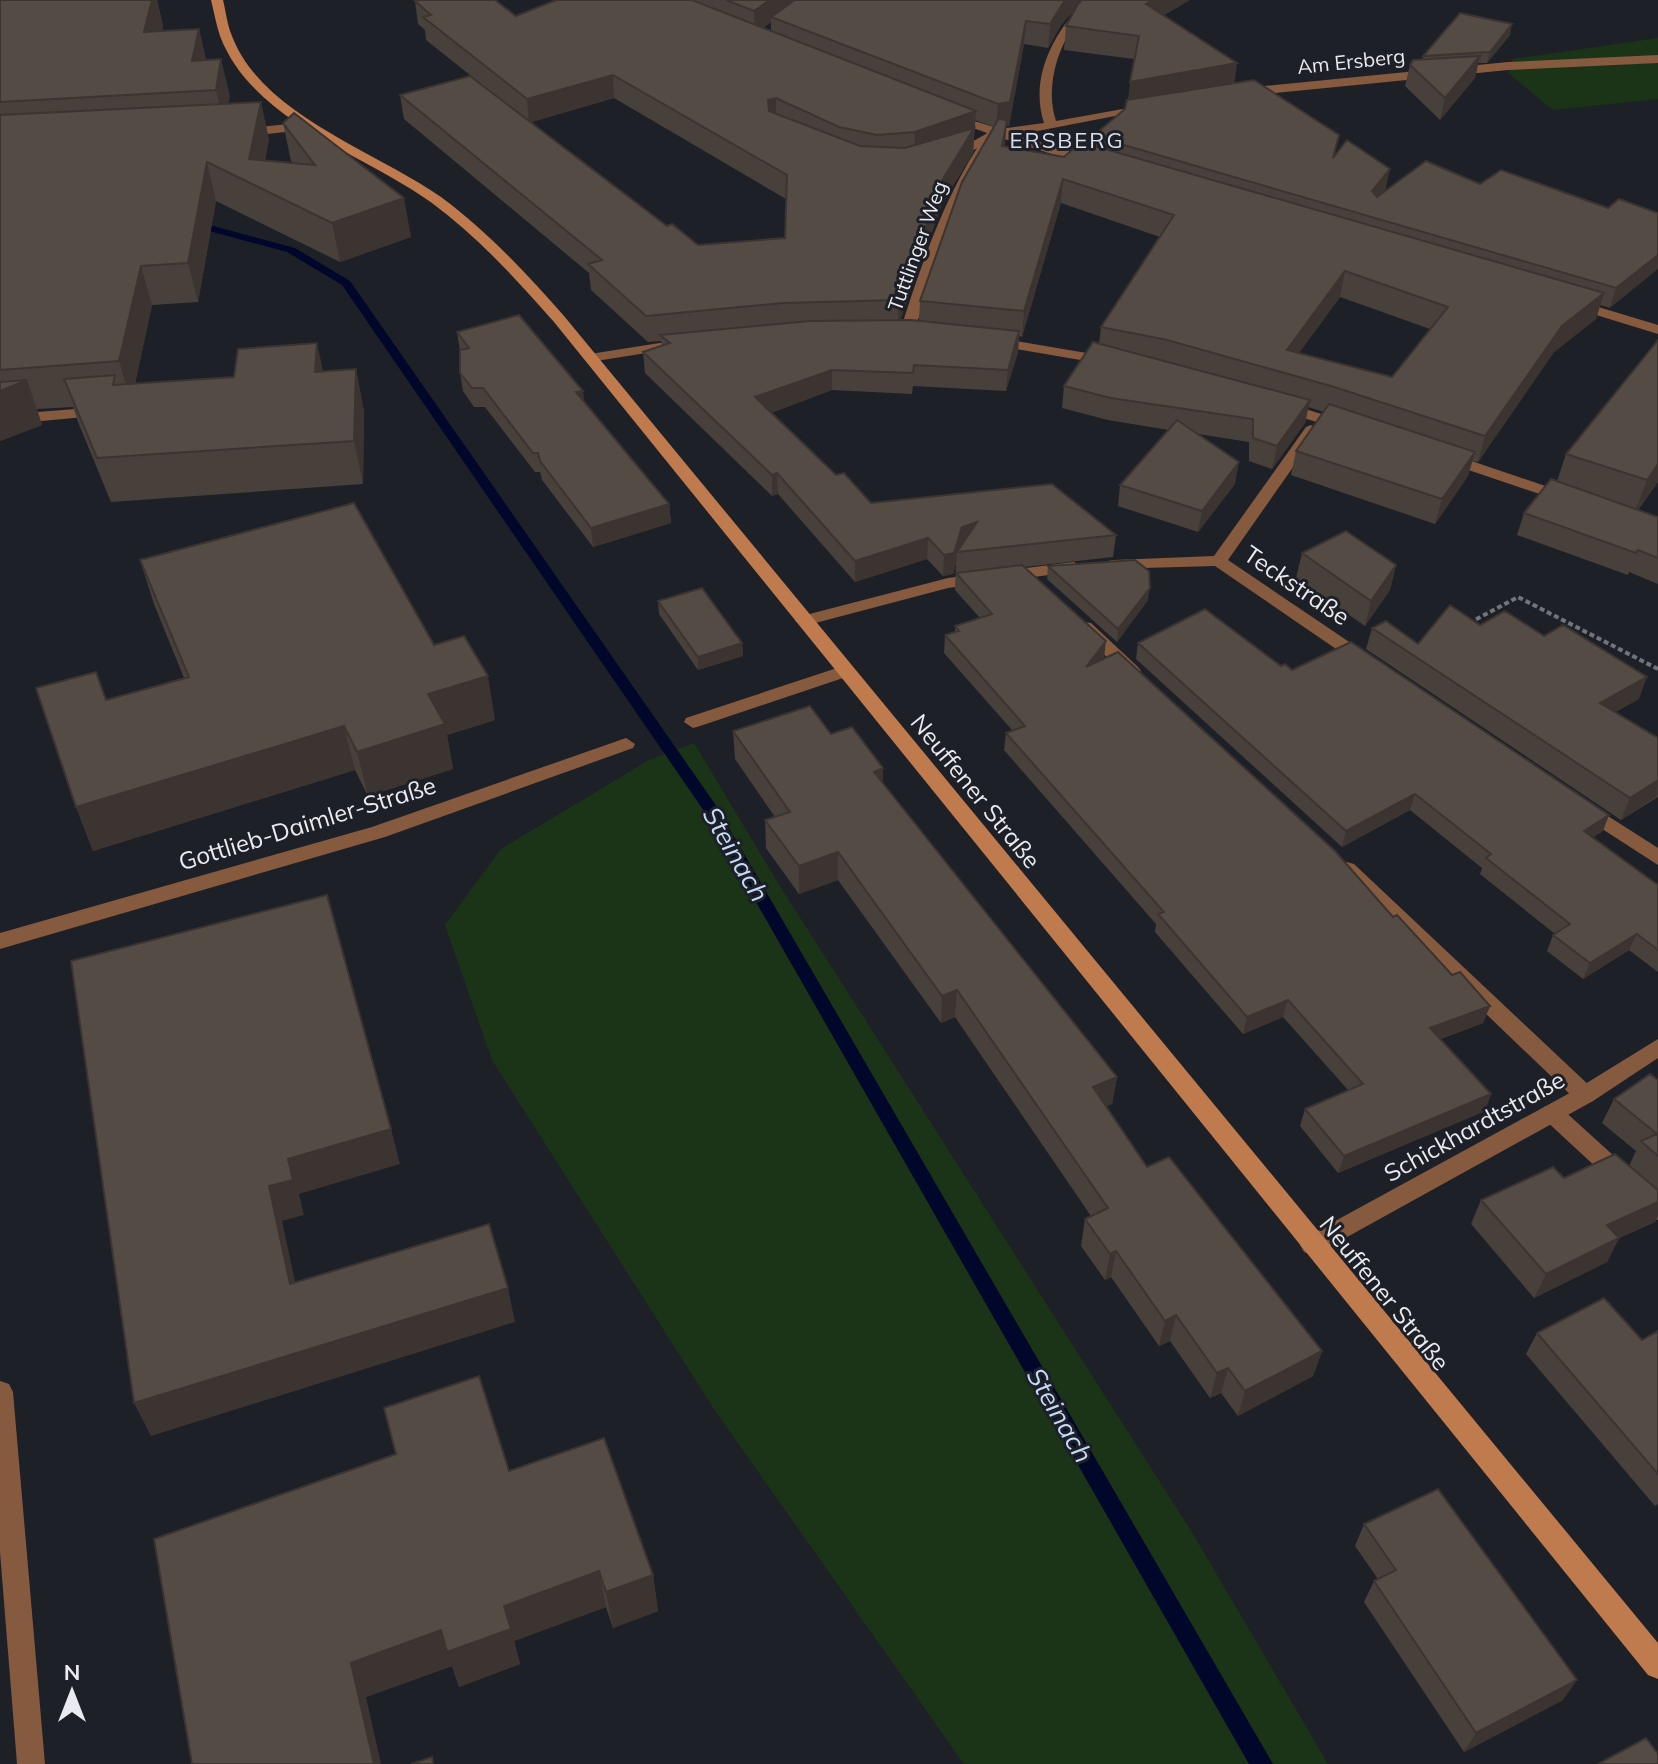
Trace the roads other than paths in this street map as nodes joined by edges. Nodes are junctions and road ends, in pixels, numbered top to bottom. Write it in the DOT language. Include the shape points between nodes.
graph roads {
  1 [pos="217,0"];
  2 [pos="1092,0"];
  3 [pos="1658,59"];
  4 [pos="1222,96"];
  5 [pos="1160,107"];
  6 [pos="934,111"];
  7 [pos="308,126"];
  8 [pos="1051,126"];
  9 [pos="219,134"];
  10 [pos="993,134"];
  11 [pos="936,160"];
  12 [pos="1115,169"];
  13 [pos="1555,298"];
  14 [pos="1658,330"];
  15 [pos="907,334"];
  16 [pos="970,339"];
  17 [pos="695,342"];
  18 [pos="590,358"];
  19 [pos="1131,365"];
  20 [pos="1261,401"];
  21 [pos="121,411"];
  22 [pos="1320,418"];
  23 [pos="0,420"];
  24 [pos="1364,432"];
  25 [pos="1423,450"];
  26 [pos="1585,505"];
  27 [pos="1219,561"];
  28 [pos="1026,573"];
  29 [pos="1049,595"];
  30 [pos="1072,616"];
  31 [pos="804,621"];
  32 [pos="846,671"];
  33 [pos="1380,671"];
  34 [pos="1142,679"];
  35 [pos="693,722"];
  36 [pos="626,744"];
  37 [pos="1565,796"];
  38 [pos="1658,858"];
  39 [pos="1337,859"];
  40 [pos="0,941"];
  41 [pos="1658,1047"];
  42 [pos="1585,1095"];
  43 [pos="1552,1113"];
  44 [pos="1658,1210"];
  45 [pos="1312,1245"];
  46 [pos="0,1392"];
  47 [pos="1658,1665"];
  48 [pos="31,1764"];
  1 -- 7 [label="main road, Neuffener Straße" via="230,43 246,68"];
  2 -- 8 [label="street" via="1066,29 1048,75 1045,113"];
  3 -- 4 [label="street, Am Ersberg" via="1375,77"];
  5 -- 8 [label="street"];
  6 -- 10 [label="street"];
  7 -- 9 [label="street"];
  7 -- 18 [label="main road, Neuffener Straße" via="420,188 483,237"];
  8 -- 10 [label="street"];
  10 -- 11 [label="street"];
  10 -- 12 [label="street"];
  10 -- 15 [label="street, Tuttlinger Weg" via="966,170 933,248"];
  13 -- 14 [label="street"];
  16 -- 19 [label="street"];
  17 -- 18 [label="street"];
  18 -- 31 [label="main road, Neuffener Straße"];
  20 -- 22 [label="street"];
  21 -- 23 [label="street"];
  22 -- 24 [label="street"];
  22 -- 27 [label="street"];
  25 -- 26 [label="street"];
  27 -- 28 [label="street, Teckstraße"];
  27 -- 33 [label="street, Teckstraße"];
  28 -- 29 [label="street"];
  28 -- 31 [label="street, Teckstraße" via="948,583"];
  30 -- 34 [label="street"];
  31 -- 32 [label="main road, Neuffener Straße"];
  32 -- 35 [label="street"];
  32 -- 45 [label="main road, Neuffener Straße"];
  36 -- 40 [label="street, Gottlieb-Daimler-Straße" via="378,832"];
  37 -- 38 [label="street"];
  39 -- 42 [label="street"];
  41 -- 42 [label="street, Schickhardtstraße"];
  42 -- 43 [label="street, Schickhardtstraße"];
  43 -- 44 [label="street"];
  43 -- 45 [label="street, Schickhardtstraße"];
  45 -- 47 [label="main road, Neuffener Straße"];
  46 -- 48 [label="street"];
}
